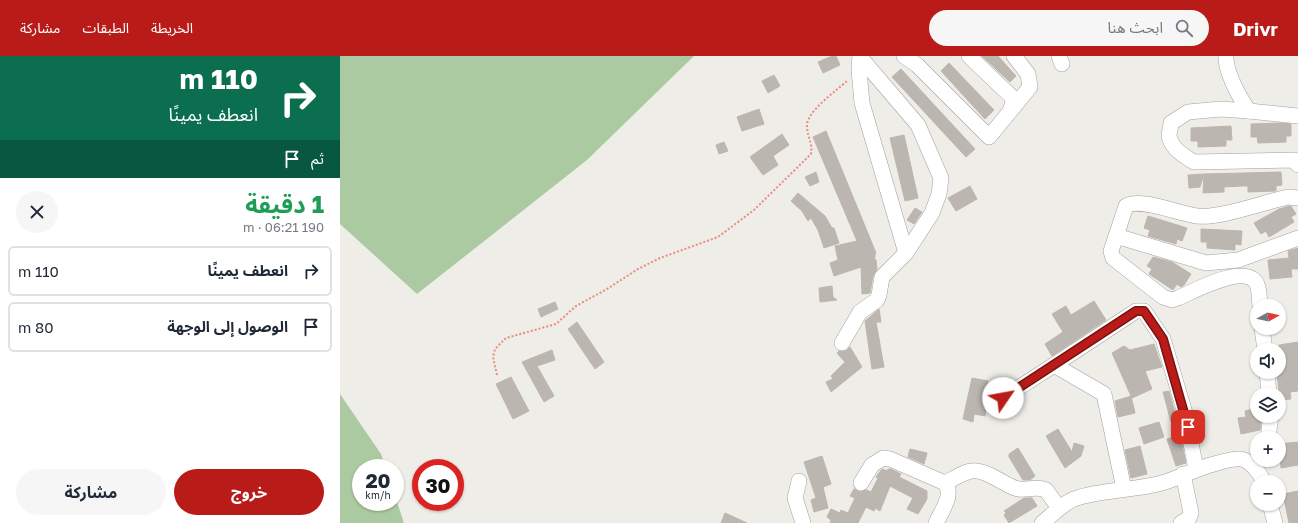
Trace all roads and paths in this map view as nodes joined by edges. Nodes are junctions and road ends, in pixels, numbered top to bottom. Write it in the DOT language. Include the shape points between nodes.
graph roads {
  1 [pos="904,56"];
  2 [pos="969,56"];
  3 [pos="1014,56"];
  4 [pos="1226,56"];
  5 [pos="859,61"];
  6 [pos="1011,108"];
  7 [pos="1249,111"];
  8 [pos="1298,116"];
  9 [pos="1298,165"];
  10 [pos="1298,198"];
  11 [pos="1116,236"];
  12 [pos="1298,238"];
  13 [pos="906,253"];
  14 [pos="1260,299"];
  15 [pos="842,343"];
  16 [pos="1054,365"];
  17 [pos="498,375"];
  18 [pos="1003,398"];
  19 [pos="1250,461"];
  20 [pos="1189,471"];
  21 [pos="799,481"];
  22 [pos="945,482"];
  23 [pos="861,483"];
  24 [pos="1124,489"];
  25 [pos="1060,508"];
  26 [pos="1272,511"];
  27 [pos="803,523"];
  28 [pos="936,523"];
  29 [pos="1042,523"];
  30 [pos="1181,523"];
  31 [pos="1275,523"];
  1 -- 6 [label="street" via="989,137"];
  2 -- 6 [label="street" via="1014,98"];
  3 -- 6 [label="street" via="1028,74 1030,87"];
  4 -- 7 [label="street" via="1233,81"];
  5 -- 13 [label="street" via="862,103"];
  5 -- 13 [label="street" via="918,125 941,178 939,194 932,213"];
  5 -- 17 [label="path" via="808,116 811,154 754,210 718,237 660,258 638,269 576,306 556,324 506,338 495,349 493,357"];
  7 -- 8 [label="street"];
  7 -- 9 [label="street" via="1221,109 1188,112 1171,123 1169,136 1174,146 1194,162 1294,160"];
  10 -- 11 [label="street" via="1288,197 1225,214 1199,217 1141,203 1130,203 1126,206"];
  11 -- 12 [label="street" via="1206,263 1238,260"];
  11 -- 14 [label="street" via="1111,251 1113,258 1163,297 1172,300 1229,277 1247,276 1255,282"];
  13 -- 15 [label="street" via="882,277 877,300 860,312"];
  16 -- 18 [label="street"];
  16 -- 20 [label="street" via="1136,311 1144,311 1163,339 1185,413"];
  16 -- 24 [label="street" via="1104,394"];
  19 -- 20 [label="street" via="1241,459"];
  20 -- 24 [label="street" via="1162,483"];
  20 -- 30 [label="street" via="1191,513 1189,518"];
  21 -- 27 [label="street" via="795,498"];
  22 -- 23 [label="street" via="883,458 872,465"];
  22 -- 25 [label="street" via="977,470 1019,489 1046,490"];
  22 -- 28 [label="street" via="949,494"];
  24 -- 25 [label="street" via="1073,499"];
  25 -- 29 [label="street"];
  26 -- 31 [label="street"];
}
